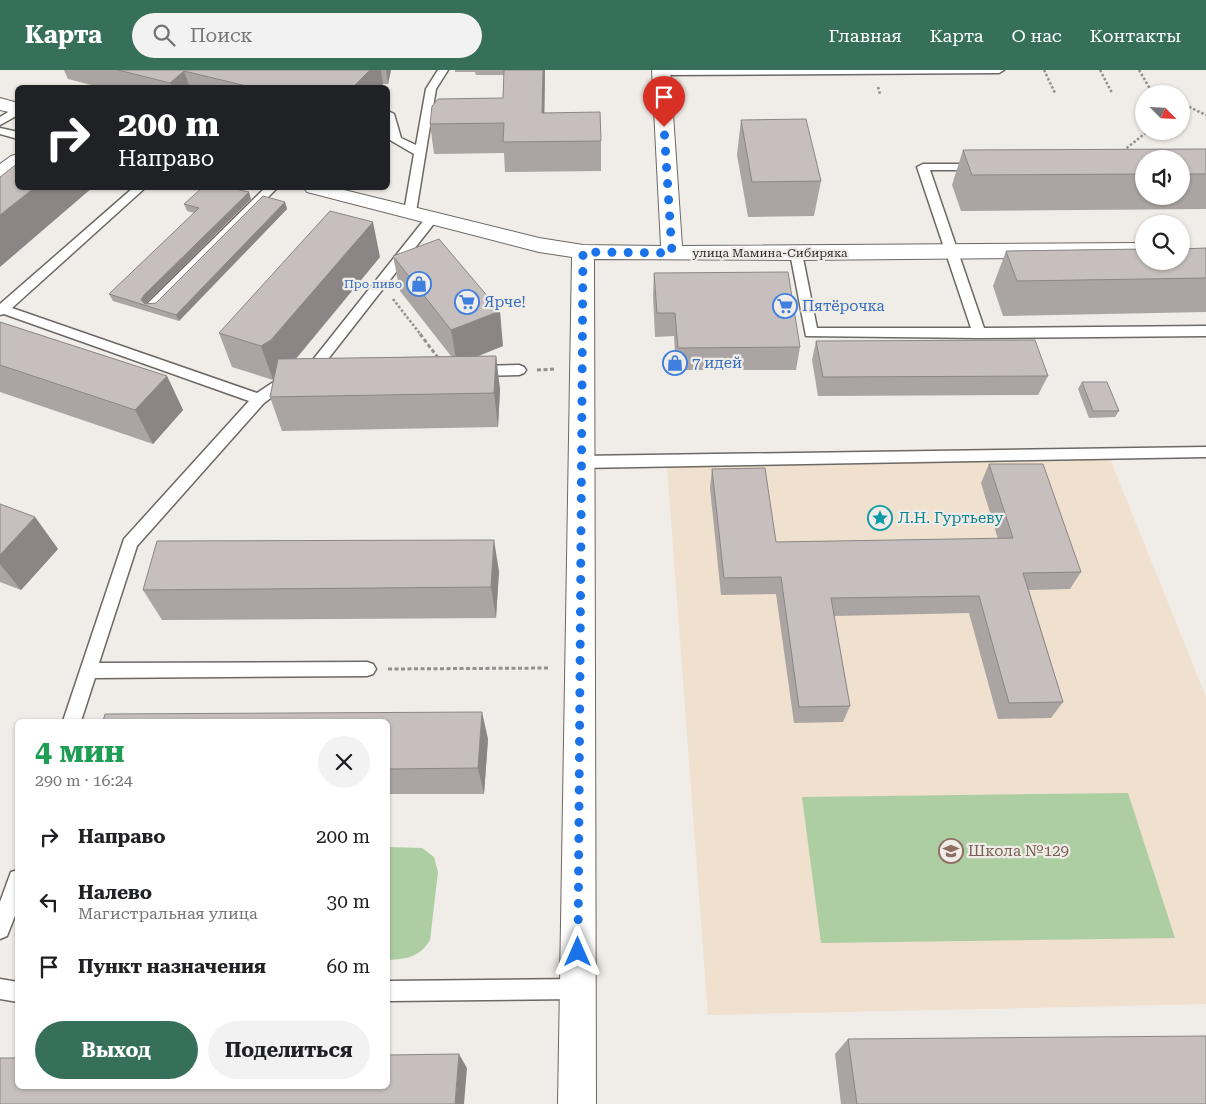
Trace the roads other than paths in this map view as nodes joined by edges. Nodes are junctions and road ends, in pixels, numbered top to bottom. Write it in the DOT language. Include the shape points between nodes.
graph roads {
  1 [pos="443,70"];
  2 [pos="998,70"];
  3 [pos="661,71"];
  4 [pos="0,104"];
  5 [pos="15,108"];
  6 [pos="15,111"];
  7 [pos="390,120"];
  8 [pos="0,122"];
  9 [pos="0,131"];
  10 [pos="15,135"];
  11 [pos="420,152"];
  12 [pos="15,162"];
  13 [pos="990,167"];
  14 [pos="0,173"];
  15 [pos="137,190"];
  16 [pos="269,190"];
  17 [pos="322,190"];
  18 [pos="410,212"];
  19 [pos="432,218"];
  20 [pos="1135,250"];
  21 [pos="950,251"];
  22 [pos="583,252"];
  23 [pos="672,253"];
  24 [pos="796,253"];
  25 [pos="153,306"];
  26 [pos="1,310"];
  27 [pos="1206,331"];
  28 [pos="979,332"];
  29 [pos="519,370"];
  30 [pos="448,371"];
  31 [pos="329,373"];
  32 [pos="309,374"];
  33 [pos="259,399"];
  34 [pos="1206,452"];
  35 [pos="581,462"];
  36 [pos="368,669"];
  37 [pos="89,671"];
  38 [pos="73,719"];
  39 [pos="15,883"];
  40 [pos="5,897"];
  41 [pos="0,929"];
  42 [pos="0,989"];
  43 [pos="578,989"];
  44 [pos="390,991"];
  45 [pos="15,992"];
  46 [pos="577,1104"];
  1 -- 11 [label="lane" via="431,89"];
  2 -- 3 [label="lane"];
  3 -- 23 [label="street"];
  4 -- 5 [label="street"];
  6 -- 8 [label="lane"];
  7 -- 11 [label="lane" via="396,140"];
  9 -- 10 [label="lane"];
  11 -- 18 [label="lane"];
  12 -- 14 [label="street"];
  13 -- 21 [label="lane" via="924,167"];
  15 -- 26 [label="lane"];
  16 -- 25 [label="lane"];
  17 -- 18 [label="street, улица Мамина-Сибиряка"];
  18 -- 19 [label="street, улица Мамина-Сибиряка"];
  19 -- 22 [label="street, улица Мамина-Сибиряка" via="538,245"];
  19 -- 32 [label="lane"];
  20 -- 21 [label="street, улица Мамина-Сибиряка"];
  21 -- 24 [label="street, улица Мамина-Сибиряка"];
  21 -- 28 [label="lane"];
  22 -- 23 [label="street, улица Мамина-Сибиряка"];
  22 -- 35 [label="street"];
  23 -- 24 [label="street, улица Мамина-Сибиряка"];
  24 -- 28 [label="lane" via="811,333"];
  26 -- 33 [label="lane"];
  27 -- 28 [label="lane"];
  29 -- 30 [label="lane"];
  31 -- 32 [label="lane"];
  32 -- 33 [label="lane" via="293,376"];
  33 -- 37 [label="lane" via="130,543"];
  34 -- 35 [label="lane"];
  35 -- 43 [label="street"];
  36 -- 37 [label="lane"];
  37 -- 38 [label="lane"];
  39 -- 40 [label="lane"];
  40 -- 41 [label="lane"];
  42 -- 45 [label="lane"];
  43 -- 44 [label="lane"];
  43 -- 46 [label="street"];
}
